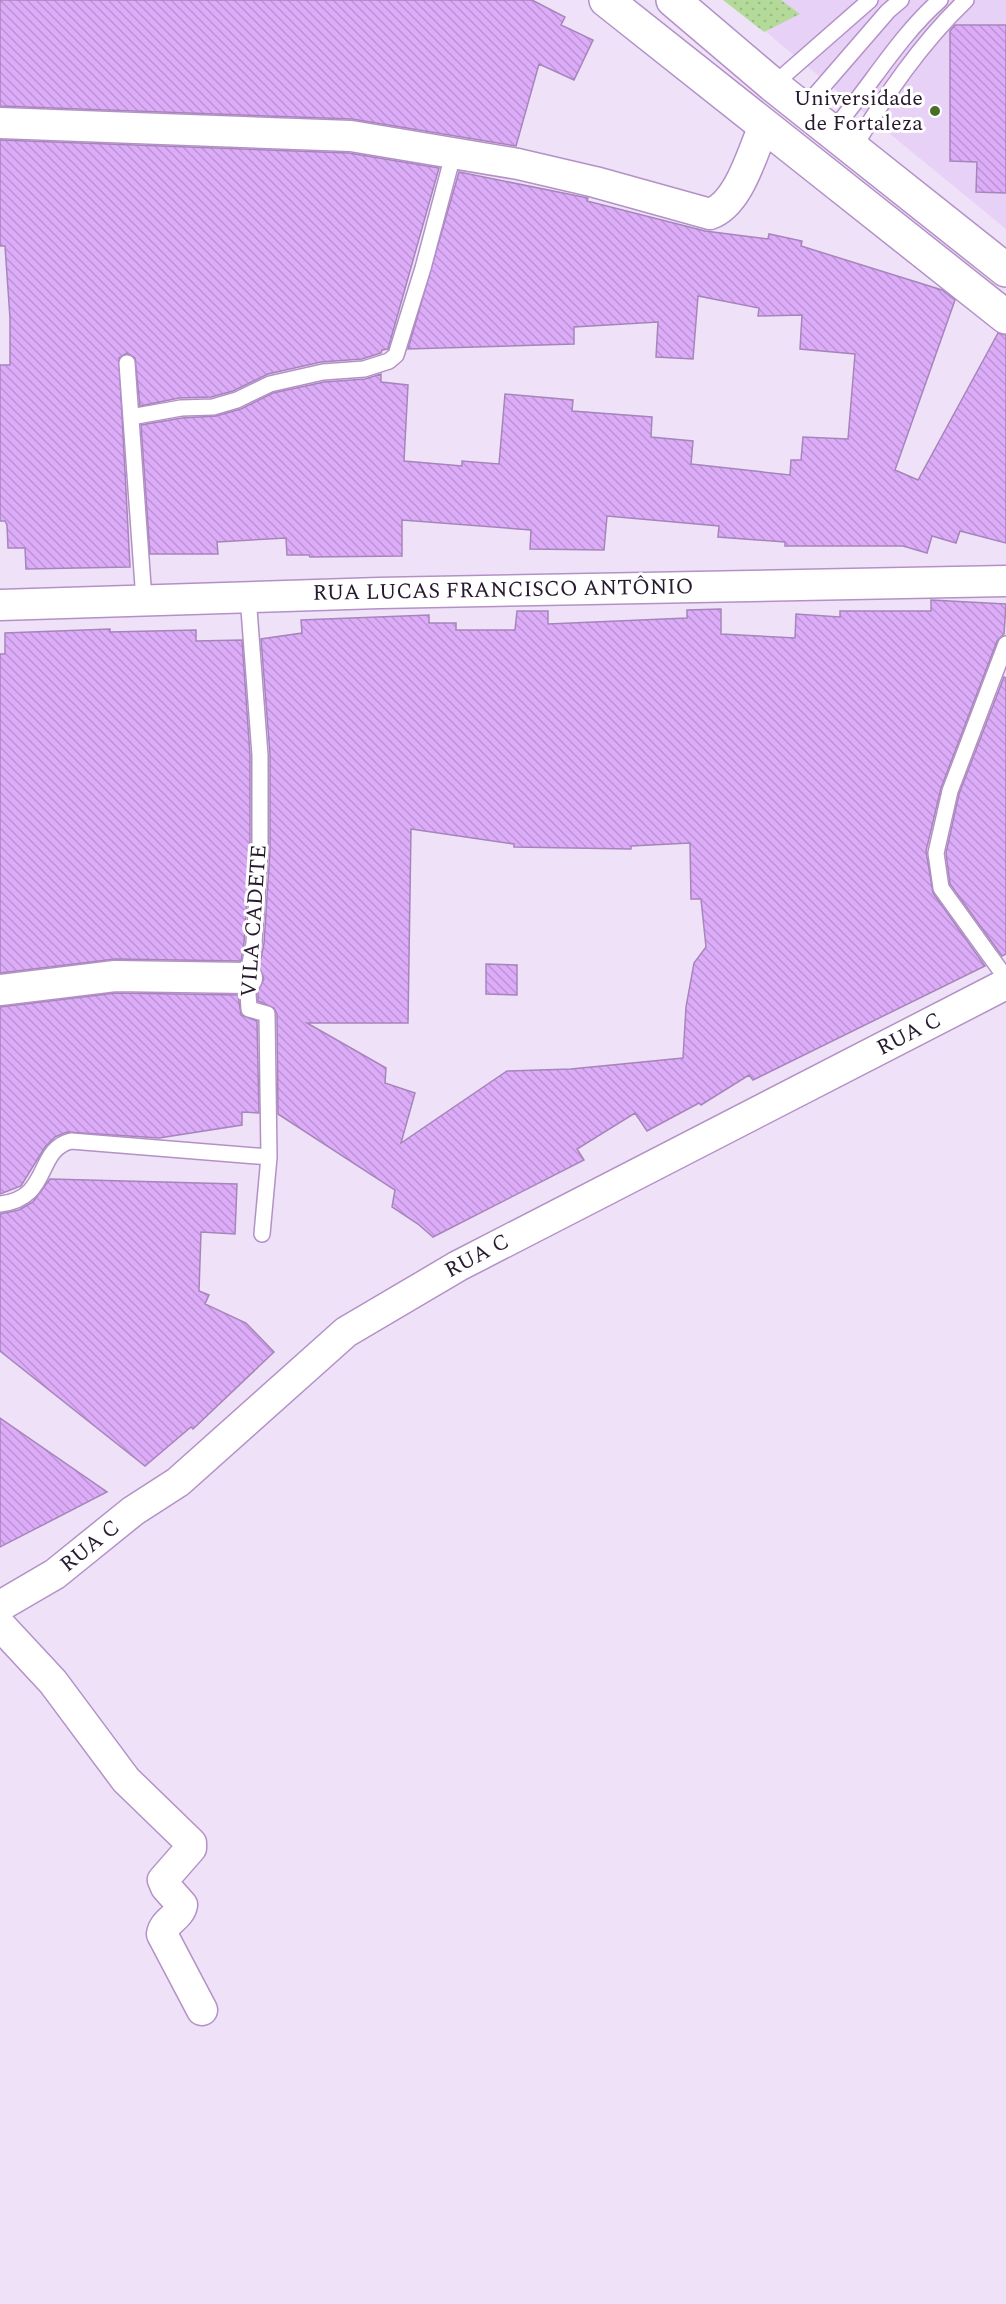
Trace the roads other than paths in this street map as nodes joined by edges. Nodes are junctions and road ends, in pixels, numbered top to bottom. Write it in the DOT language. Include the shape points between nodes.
graph roads {
  1 [pos="606,0"];
  2 [pos="673,0"];
  3 [pos="870,0"];
  4 [pos="902,0"];
  5 [pos="940,0"];
  6 [pos="966,0"];
  7 [pos="773,85"];
  8 [pos="804,108"];
  9 [pos="0,123"];
  10 [pos="764,126"];
  11 [pos="842,140"];
  12 [pos="453,155"];
  13 [pos="1006,270"];
  14 [pos="1006,317"];
  15 [pos="127,363"];
  16 [pos="131,417"];
  17 [pos="1006,581"];
  18 [pos="248,596"];
  19 [pos="144,600"];
  20 [pos="0,605"];
  21 [pos="1006,644"];
  22 [pos="247,978"];
  23 [pos="1006,978"];
  24 [pos="1006,984"];
  25 [pos="0,990"];
  26 [pos="269,1157"];
  27 [pos="0,1204"];
  28 [pos="262,1234"];
  29 [pos="0,1606"];
  30 [pos="0,1625"];
  31 [pos="202,2010"];
  1 -- 10 [label="street"];
  2 -- 7 [label="street"];
  3 -- 7 [label="lane"];
  4 -- 8 [label="lane" via="880,19"];
  5 -- 11 [label="lane" via="915,22 855,105"];
  6 -- 11 [label="lane" via="936,29 872,117"];
  7 -- 8 [label="street"];
  8 -- 11 [label="street"];
  9 -- 12 [label="street" via="351,136"];
  10 -- 12 [label="street" via="733,196 719,211 710,214 584,179"];
  10 -- 14 [label="street"];
  11 -- 13 [label="street"];
  12 -- 16 [label="lane" via="396,355 389,361 364,369 322,372 270,384 213,407"];
  15 -- 16 [label="lane"];
  16 -- 19 [label="lane"];
  17 -- 18 [label="street, RUA LUCAS FRANCISCO ANTÔNIO"];
  18 -- 19 [label="street, RUA LUCAS FRANCISCO ANTÔNIO"];
  18 -- 22 [label="lane, VILA CADETE" via="257,686 260,852 254,942"];
  19 -- 20 [label="street, RUA LUCAS FRANCISCO ANTÔNIO"];
  21 -- 23 [label="lane" via="950,791 936,853 941,888"];
  22 -- 25 [label="street" via="115,976"];
  22 -- 26 [label="lane, VILA CADETE" via="249,1009 267,1014"];
  24 -- 29 [label="street, RUA C" via="458,1266 346,1332 178,1482 133,1511 55,1574"];
  26 -- 27 [label="lane" via="71,1141 51,1154 28,1194 18,1202"];
  26 -- 28 [label="lane, VILA CADETE"];
  30 -- 31 [label="street" via="53,1682 126,1780 191,1843 191,1848 163,1880 182,1905 162,1934"];
}
